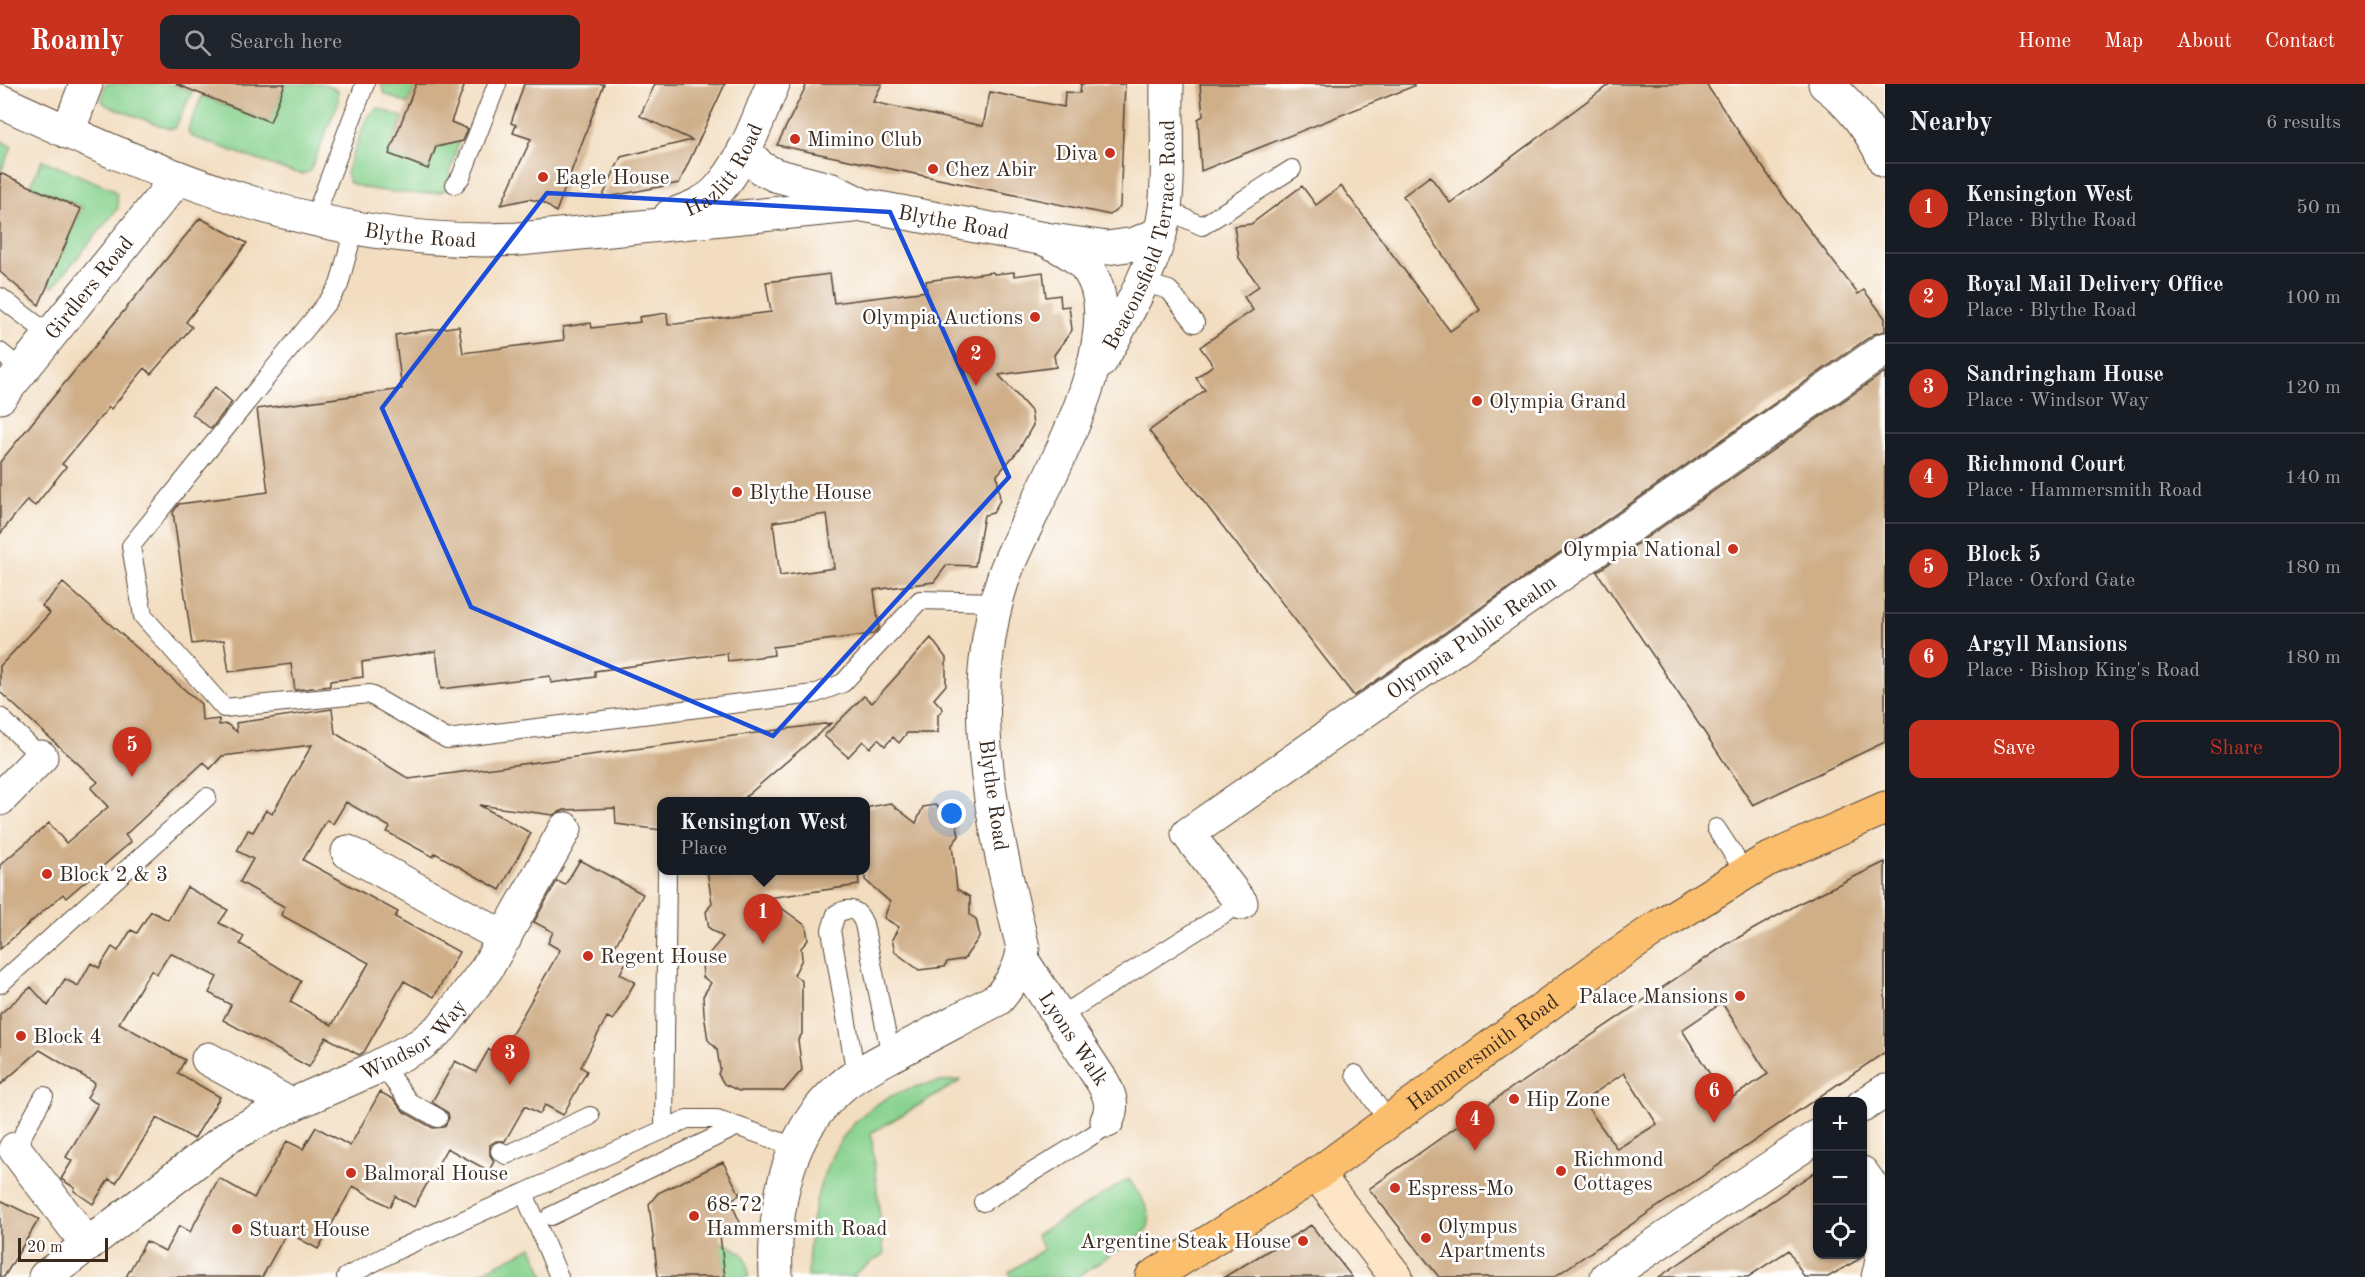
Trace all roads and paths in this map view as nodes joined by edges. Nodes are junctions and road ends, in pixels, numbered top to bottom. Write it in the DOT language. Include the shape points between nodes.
graph roads {
  1 [pos="86,84"];
  2 [pos="365,84"];
  3 [pos="497,84"];
  4 [pos="773,84"];
  5 [pos="1167,84"];
  6 [pos="1825,84"];
  7 [pos="0,101"];
  8 [pos="68,132"];
  9 [pos="744,150"];
  10 [pos="1885,161"];
  11 [pos="1292,169"];
  12 [pos="177,179"];
  13 [pos="455,184"];
  14 [pos="863,205"];
  15 [pos="314,219"];
  16 [pos="1162,221"];
  17 [pos="644,228"];
  18 [pos="354,230"];
  19 [pos="1045,239"];
  20 [pos="1141,282"];
  21 [pos="0,297"];
  22 [pos="1195,323"];
  23 [pos="50,335"];
  24 [pos="1885,349"];
  25 [pos="11,361"];
  26 [pos="1092,379"];
  27 [pos="0,397"];
  28 [pos="996,602"];
  29 [pos="0,717"];
  30 [pos="41,757"];
  31 [pos="207,797"];
  32 [pos="0,799"];
  33 [pos="1885,808"];
  34 [pos="1716,828"];
  35 [pos="565,829"];
  36 [pos="348,852"];
  37 [pos="1745,872"];
  38 [pos="667,875"];
  39 [pos="1241,903"];
  40 [pos="506,938"];
  41 [pos="1022,960"];
  42 [pos="0,984"];
  43 [pos="1059,1017"];
  44 [pos="891,1056"];
  45 [pos="208,1059"];
  46 [pos="382,1065"];
  47 [pos="1355,1074"];
  48 [pos="856,1075"];
  49 [pos="1885,1091"];
  50 [pos="44,1096"];
  51 [pos="1867,1103"];
  52 [pos="291,1105"];
  53 [pos="590,1116"];
  54 [pos="438,1118"];
  55 [pos="1107,1120"];
  56 [pos="1389,1122"];
  57 [pos="736,1126"];
  58 [pos="664,1130"];
  59 [pos="1813,1139"];
  60 [pos="795,1148"];
  61 [pos="15,1149"];
  62 [pos="500,1152"];
  63 [pos="1317,1174"];
  64 [pos="1867,1179"];
  65 [pos="524,1193"];
  66 [pos="983,1202"];
  67 [pos="551,1216"];
  68 [pos="88,1245"];
  69 [pos="45,1277"];
  70 [pos="346,1277"];
  71 [pos="559,1277"];
  72 [pos="776,1277"];
  73 [pos="1152,1277"];
  74 [pos="1396,1277"];
  75 [pos="1607,1277"];
  76 [pos="1878,1277"];
  1 -- 8 [label="street"];
  2 -- 15 [label="lane"];
  3 -- 13 [label="lane"];
  4 -- 9 [label="street, Hazlitt Road"];
  5 -- 16 [label="street, Beaconsfield Terrace Road"];
  6 -- 10 [label="street" via="1840,95"];
  7 -- 8 [label="street, Blythe Road"];
  8 -- 12 [label="street, Blythe Road"];
  9 -- 14 [label="street, Blythe Road" via="761,168 776,175 832,190"];
  9 -- 17 [label="street, Hazlitt Road" via="715,194"];
  11 -- 16 [label="lane" via="1202,226"];
  12 -- 15 [label="street, Blythe Road"];
  12 -- 23 [label="street, Girdlers Road"];
  14 -- 17 [label="street, Blythe Road"];
  14 -- 19 [label="street, Blythe Road"];
  15 -- 18 [label="street, Blythe Road"];
  16 -- 19 [label="street, Blythe Road" via="1122,248"];
  16 -- 20 [label="street, Beaconsfield Terrace Road"];
  17 -- 18 [label="street, Blythe Road" via="481,242 385,236"];
  18 -- 28 [label="lane" via="339,285 329,300 131,546 143,616 224,708 369,694 447,739 814,694 843,682 920,600"];
  19 -- 26 [label="street, Blythe Road" via="1086,267 1095,284 1100,307"];
  20 -- 22 [label="lane" via="1168,290"];
  20 -- 26 [label="street, Beaconsfield Terrace Road"];
  21 -- 23 [label="lane"];
  23 -- 25 [label="street, Girdlers Road"];
  24 -- 39 [label="street, Olympia Public Realm" via="1188,834"];
  25 -- 27 [label="street, Girdlers Road"];
  26 -- 28 [label="street, Blythe Road" via="1005,572"];
  28 -- 41 [label="street, Blythe Road" via="985,662 986,752 1002,858 1023,948"];
  29 -- 30 [label="lane"];
  30 -- 32 [label="street"];
  31 -- 42 [label="lane"];
  33 -- 37 [label="main road, Hammersmith Road"];
  34 -- 37 [label="lane"];
  35 -- 40 [label="street, Windsor Way"];
  36 -- 40 [label="street"];
  37 -- 56 [label="main road, Hammersmith Road" via="1599,967"];
  38 -- 58 [label="lane"];
  39 -- 43 [label="lane"];
  40 -- 46 [label="street, Windsor Way" via="442,1027 420,1045"];
  41 -- 43 [label="street, Lyons Walk"];
  41 -- 44 [label="street" via="998,999"];
  43 -- 55 [label="street, Lyons Walk" via="1109,1093 1112,1111"];
  44 -- 48 [label="street"];
  44 -- 48 [label="lane" via="864,924 860,914 852,909 843,910 836,914 831,930"];
  45 -- 52 [label="street"];
  46 -- 52 [label="street, Windsor Way"];
  46 -- 54 [label="lane" via="409,1102"];
  47 -- 56 [label="lane"];
  48 -- 60 [label="street" via="828,1098"];
  49 -- 51 [label="street"];
  50 -- 61 [label="lane"];
  52 -- 68 [label="street, Windsor Way" via="231,1135"];
  53 -- 62 [label="lane" via="506,1155"];
  55 -- 66 [label="lane" via="1099,1131"];
  56 -- 63 [label="main road, Hammersmith Road"];
  57 -- 58 [label="lane" via="702,1118 687,1119"];
  57 -- 60 [label="lane"];
  57 -- 67 [label="lane"];
  58 -- 65 [label="lane"];
  59 -- 75 [label="street"];
  60 -- 72 [label="street" via="780,1202"];
  61 -- 68 [label="street"];
  63 -- 73 [label="main road, Hammersmith Road"];
  63 -- 74 [label="main road"];
  64 -- 76 [label="street" via="1880,1200 1883,1218 1884,1256"];
  65 -- 70 [label="lane"];
  65 -- 71 [label="lane"];
  68 -- 69 [label="street, Windsor Way"];
}
